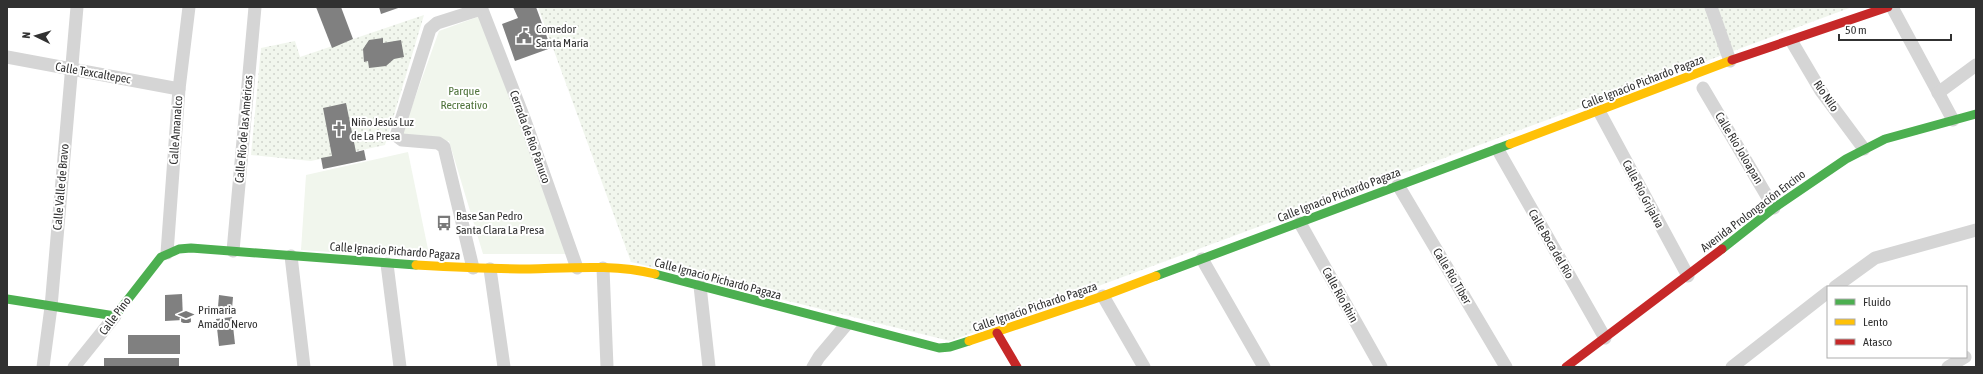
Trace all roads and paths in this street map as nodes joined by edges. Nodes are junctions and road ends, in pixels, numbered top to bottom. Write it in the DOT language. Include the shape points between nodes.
graph roads {
  1 [pos="77,7"];
  2 [pos="189,7"];
  3 [pos="256,7"];
  4 [pos="1711,7"];
  5 [pos="1888,7"];
  6 [pos="1892,7"];
  7 [pos="481,8"];
  8 [pos="1792,42"];
  9 [pos="7,57"];
  10 [pos="1730,61"];
  11 [pos="1976,65"];
  12 [pos="70,70"];
  13 [pos="1703,88"];
  14 [pos="179,89"];
  15 [pos="1938,93"];
  16 [pos="1599,111"];
  17 [pos="1976,114"];
  18 [pos="1953,120"];
  19 [pos="1864,149"];
  20 [pos="1498,150"];
  21 [pos="1398,185"];
  22 [pos="1774,208"];
  23 [pos="1300,223"];
  24 [pos="1976,230"];
  25 [pos="233,251"];
  26 [pos="167,253"];
  27 [pos="291,256"];
  28 [pos="1202,259"];
  29 [pos="154,263"];
  30 [pos="387,264"];
  31 [pos="474,268"];
  32 [pos="577,268"];
  33 [pos="603,268"];
  34 [pos="490,269"];
  35 [pos="1688,276"];
  36 [pos="700,286"];
  37 [pos="1836,286"];
  38 [pos="1827,293"];
  39 [pos="1103,296"];
  40 [pos="7,299"];
  41 [pos="51,307"];
  42 [pos="115,316"];
  43 [pos="846,325"];
  44 [pos="997,333"];
  45 [pos="1605,338"];
  46 [pos="1976,350"];
  47 [pos="87,353"];
  48 [pos="1967,356"];
  49 [pos="1964,358"];
  50 [pos="43,367"];
  51 [pos="74,367"];
  52 [pos="89,367"];
  53 [pos="304,367"];
  54 [pos="400,367"];
  55 [pos="504,367"];
  56 [pos="607,367"];
  57 [pos="709,367"];
  58 [pos="813,367"];
  59 [pos="1017,367"];
  60 [pos="1144,367"];
  61 [pos="1264,367"];
  62 [pos="1381,367"];
  63 [pos="1506,367"];
  64 [pos="1566,367"];
  65 [pos="1732,367"];
  66 [pos="1948,367"];
  1 -- 12 [label="street, Calle Valle de Bravo"];
  2 -- 14 [label="street, Calle Amanalco"];
  3 -- 25 [label="street, Calle Río de las Américas"];
  4 -- 10 [label="street"];
  5 -- 8 [label="street, Calle Ignacio Pichardo Pagaza"];
  6 -- 15 [label="street"];
  7 -- 31 [label="street" via="437,23 430,29 397,133 402,140 438,143 444,147"];
  7 -- 32 [label="street, Cerrada de Río Pánuco" via="524,118"];
  8 -- 10 [label="street, Calle Ignacio Pichardo Pagaza"];
  8 -- 19 [label="street, Río Nilo" via="1821,91"];
  9 -- 12 [label="street, Calle Texcaltepec"];
  10 -- 16 [label="street, Calle Ignacio Pichardo Pagaza"];
  11 -- 15 [label="street"];
  12 -- 14 [label="street, Calle Texcaltepec"];
  12 -- 41 [label="street, Calle Valle de Bravo"];
  13 -- 22 [label="street, Calle Río Joloapan"];
  14 -- 26 [label="street, Calle Amanalco"];
  15 -- 18 [label="street"];
  16 -- 20 [label="street, Calle Ignacio Pichardo Pagaza"];
  16 -- 35 [label="street, Calle Río Grijalva"];
  17 -- 18 [label="street, Avenida Prolongación Encino"];
  18 -- 19 [label="street, Avenida Prolongación Encino" via="1886,139"];
  19 -- 22 [label="street, Avenida Prolongación Encino"];
  20 -- 21 [label="street, Calle Ignacio Pichardo Pagaza"];
  20 -- 45 [label="street, Calle Boca del Río"];
  21 -- 23 [label="street, Calle Ignacio Pichardo Pagaza"];
  21 -- 63 [label="street, Calle Río Tiber"];
  22 -- 35 [label="street, Avenida Prolongación Encino"];
  23 -- 28 [label="street, Calle Ignacio Pichardo Pagaza"];
  23 -- 62 [label="street, Calle Río Rhin"];
  24 -- 37 [label="street" via="1875,258"];
  25 -- 26 [label="street, Calle Ignacio Pichardo Pagaza" via="191,248"];
  25 -- 27 [label="street, Calle Ignacio Pichardo Pagaza"];
  26 -- 29 [label="street, Calle Ignacio Pichardo Pagaza"];
  27 -- 30 [label="street, Calle Ignacio Pichardo Pagaza"];
  27 -- 53 [label="street"];
  28 -- 39 [label="street, Calle Ignacio Pichardo Pagaza"];
  28 -- 61 [label="street"];
  29 -- 42 [label="street, Calle Pino"];
  30 -- 31 [label="street, Calle Ignacio Pichardo Pagaza"];
  30 -- 54 [label="street"];
  31 -- 34 [label="street, Calle Ignacio Pichardo Pagaza"];
  32 -- 33 [label="street, Calle Ignacio Pichardo Pagaza"];
  32 -- 34 [label="street, Calle Ignacio Pichardo Pagaza"];
  33 -- 36 [label="street, Calle Ignacio Pichardo Pagaza" via="642,272"];
  33 -- 56 [label="street"];
  34 -- 55 [label="street"];
  35 -- 45 [label="street, Avenida Prolongación Encino"];
  36 -- 43 [label="street, Calle Ignacio Pichardo Pagaza"];
  36 -- 57 [label="street"];
  38 -- 65 [label="street"];
  39 -- 44 [label="street, Calle Ignacio Pichardo Pagaza"];
  39 -- 60 [label="street"];
  40 -- 41 [label="street"];
  41 -- 42 [label="street"];
  41 -- 50 [label="street, Calle Valle de Bravo"];
  42 -- 47 [label="street, Calle Pino"];
  43 -- 44 [label="street, Calle Ignacio Pichardo Pagaza" via="939,348 957,346"];
  43 -- 58 [label="street"];
  44 -- 59 [label="street"];
  45 -- 64 [label="street, Avenida Prolongación Encino"];
  46 -- 48 [label="street"];
  47 -- 51 [label="street, Calle Pino"];
  47 -- 52 [label="street"];
  49 -- 66 [label="street"];
}
